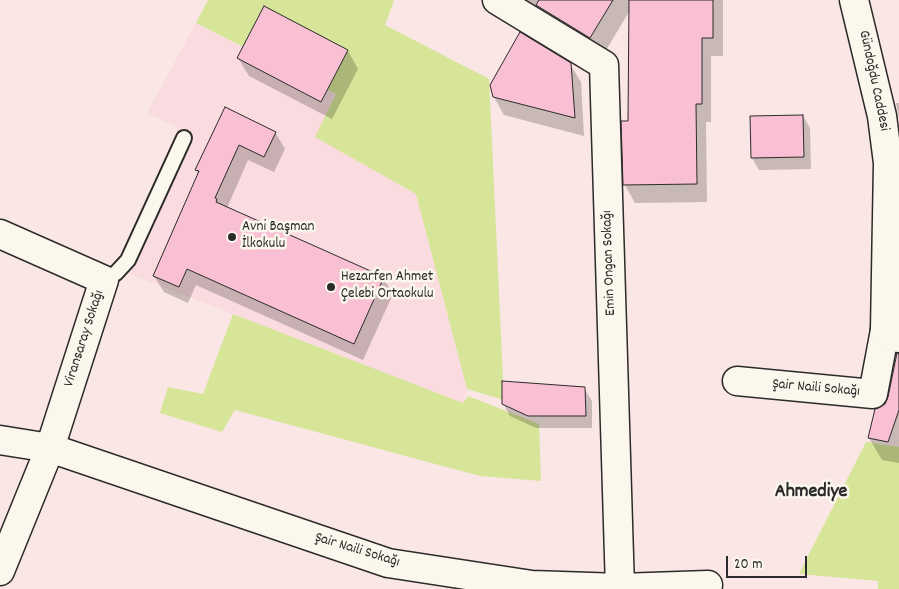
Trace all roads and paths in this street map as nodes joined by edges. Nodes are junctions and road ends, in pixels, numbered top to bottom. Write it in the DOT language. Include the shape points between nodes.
graph roads {
  1 [pos="496,0"];
  2 [pos="854,0"];
  3 [pos="184,138"];
  4 [pos="894,164"];
  5 [pos="0,234"];
  6 [pos="104,280"];
  7 [pos="892,334"];
  8 [pos="737,381"];
  9 [pos="0,440"];
  10 [pos="50,448"];
  11 [pos="0,570"];
  12 [pos="421,579"];
  13 [pos="708,585"];
  14 [pos="620,588"];
  1 -- 14 [label="street, Emin Ongan Sokağı" via="604,65"];
  2 -- 4 [label="street, Gündoğdu Caddesi"];
  3 -- 6 [label="lane" via="128,260"];
  4 -- 7 [label="street, Şair Naili Sokağı"];
  5 -- 6 [label="street, Viransaray Sokağı"];
  6 -- 10 [label="street, Viransaray Sokağı"];
  7 -- 8 [label="street, Şair Naili Sokağı" via="873,394"];
  9 -- 10 [label="street, Şair Naili Sokağı"];
  10 -- 11 [label="street, Viransaray Sokağı"];
  10 -- 12 [label="street, Şair Naili Sokağı" via="388,563"];
  12 -- 14 [label="street, Şair Naili Sokağı"];
  13 -- 14 [label="street, Şair Naili Sokağı"];
}
